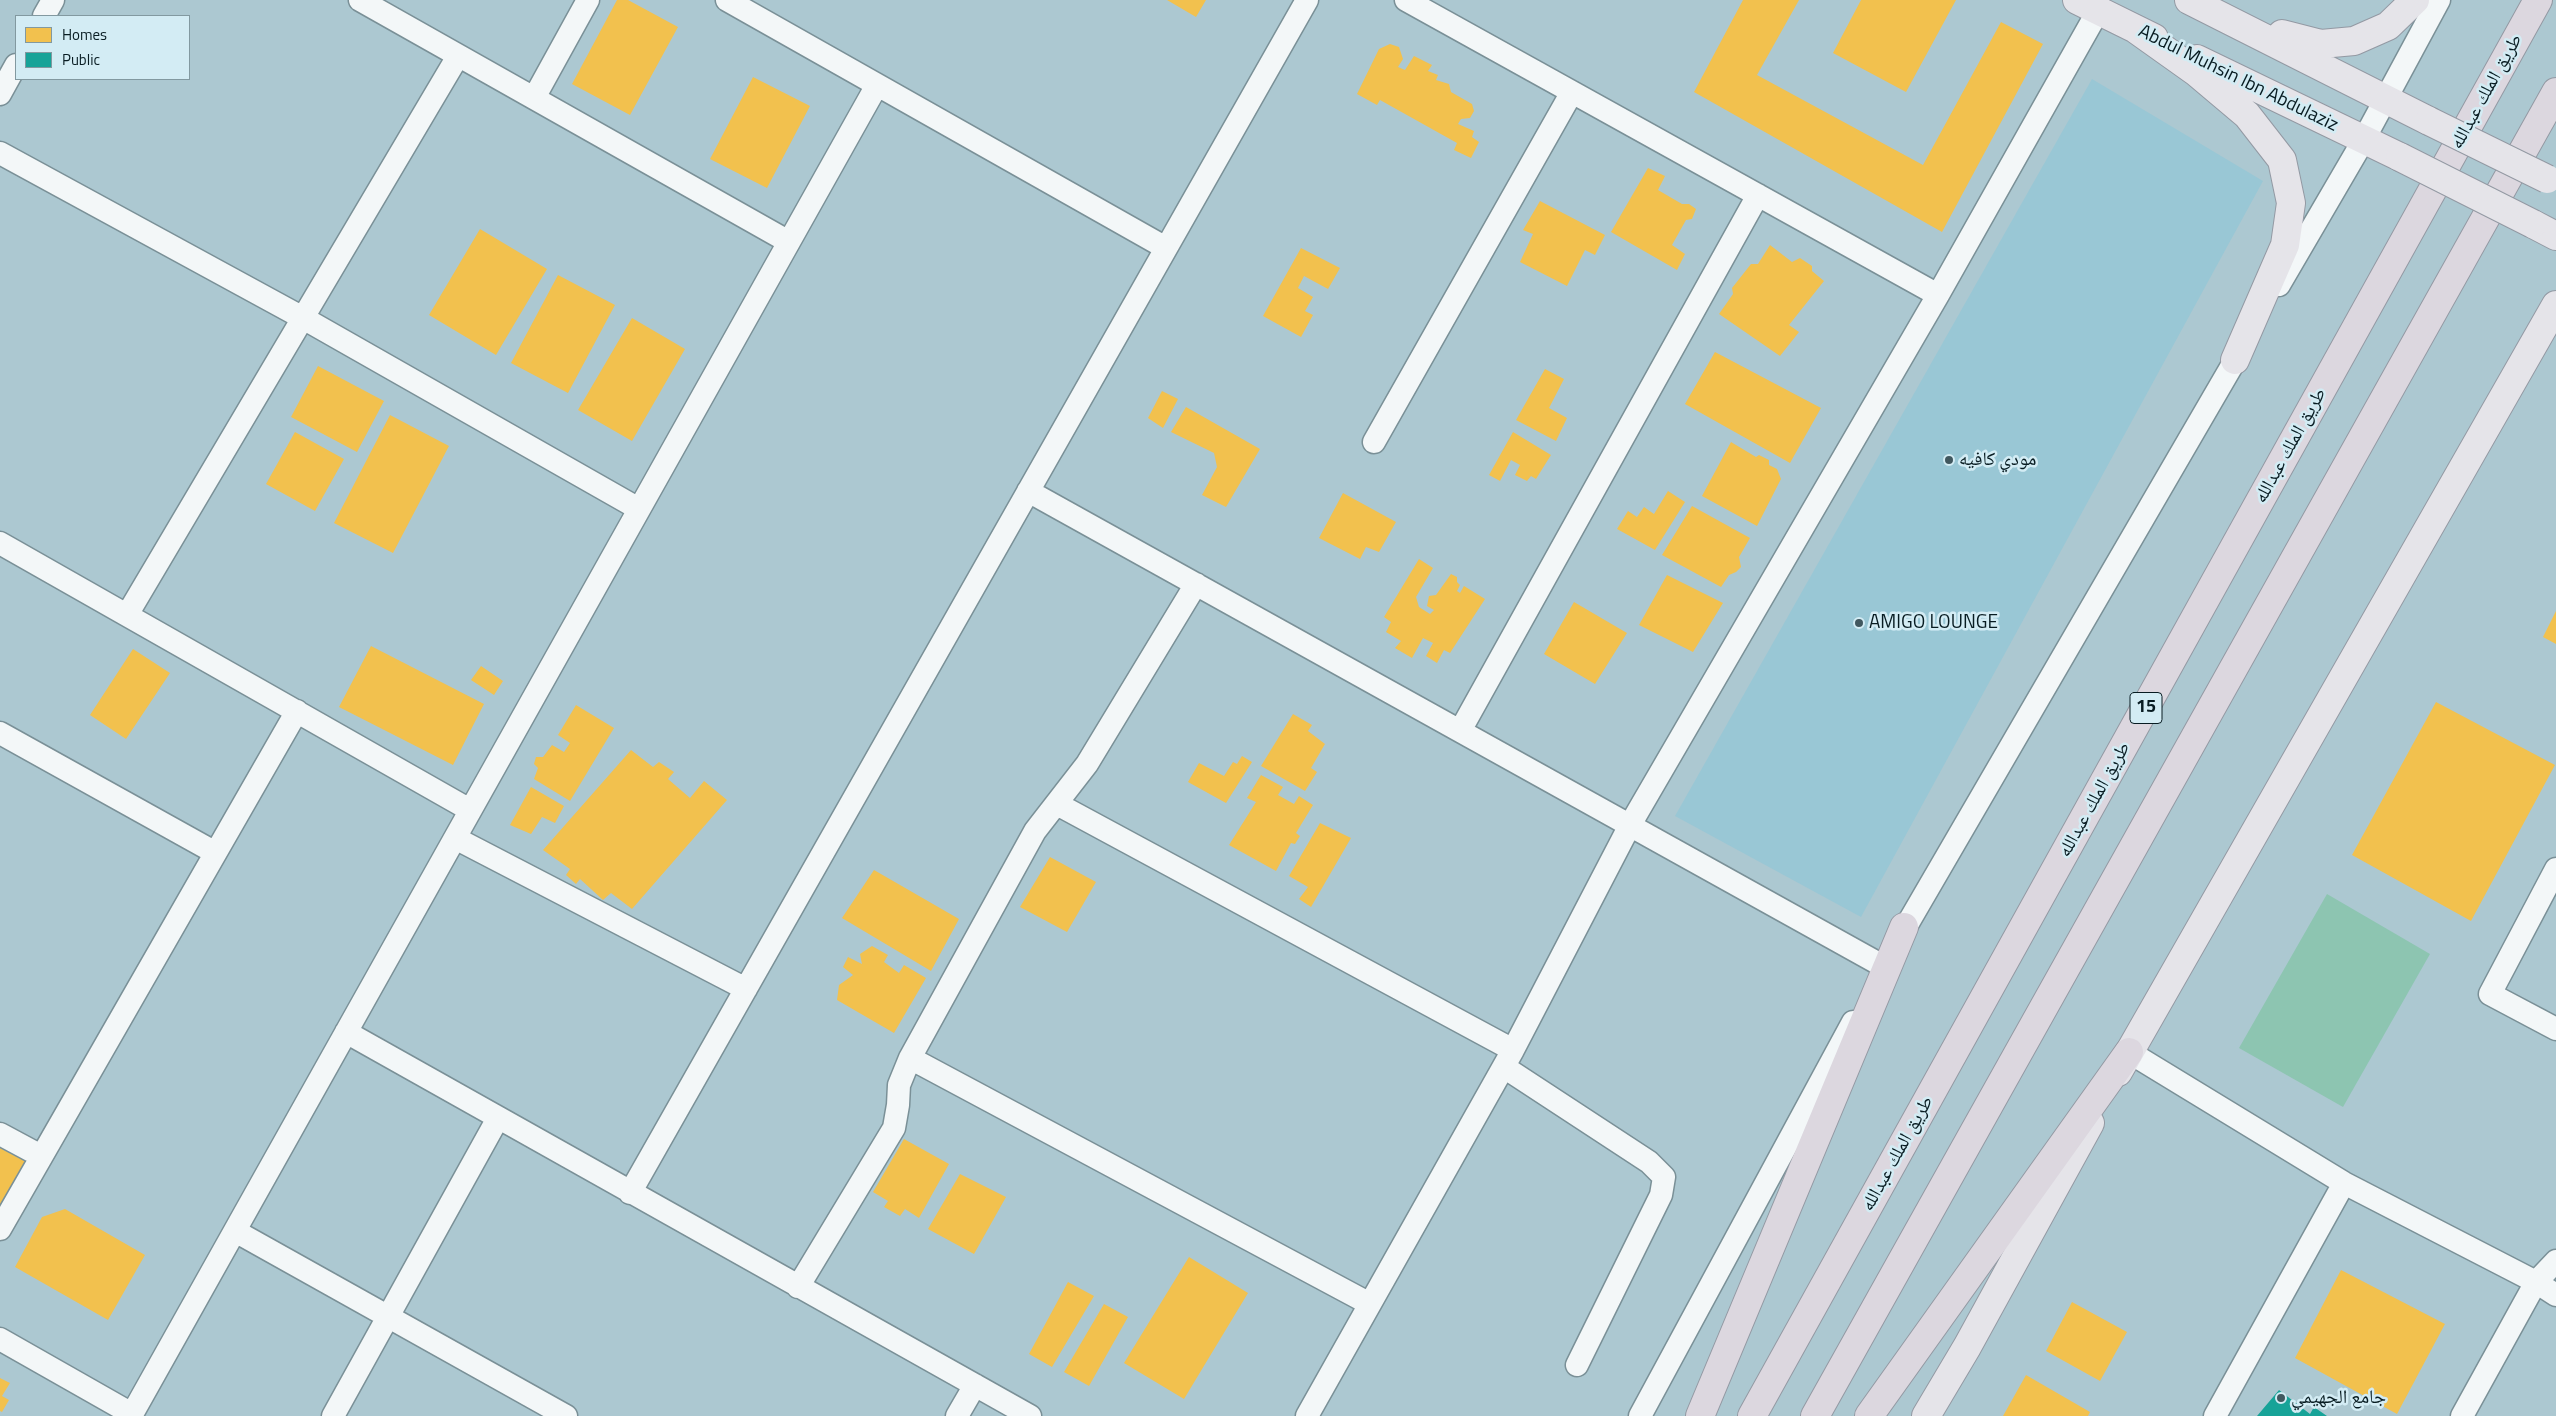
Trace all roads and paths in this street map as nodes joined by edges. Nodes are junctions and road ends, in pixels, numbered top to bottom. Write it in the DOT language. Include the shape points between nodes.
graph roads {
  1 [pos="53,0"];
  2 [pos="360,0"];
  3 [pos="588,0"];
  4 [pos="727,0"];
  5 [pos="1307,0"];
  6 [pos="1406,0"];
  7 [pos="2188,0"];
  8 [pos="2196,0"];
  9 [pos="2416,0"];
  10 [pos="2439,0"];
  11 [pos="2538,0"];
  12 [pos="2088,5"];
  13 [pos="45,15"];
  14 [pos="2137,30"];
  15 [pos="458,56"];
  16 [pos="15,67"];
  17 [pos="877,85"];
  18 [pos="1572,92"];
  19 [pos="2556,92"];
  20 [pos="0,94"];
  21 [pos="534,98"];
  22 [pos="2384,98"];
  23 [pos="2363,141"];
  24 [pos="0,153"];
  25 [pos="2552,181"];
  26 [pos="1758,195"];
  27 [pos="2545,230"];
  28 [pos="789,242"];
  29 [pos="1166,248"];
  30 [pos="1938,296"];
  31 [pos="2556,305"];
  32 [pos="303,318"];
  33 [pos="2556,332"];
  34 [pos="2235,360"];
  35 [pos="2513,380"];
  36 [pos="1374,442"];
  37 [pos="1028,491"];
  38 [pos="639,510"];
  39 [pos="0,543"];
  40 [pos="1196,584"];
  41 [pos="127,615"];
  42 [pos="296,711"];
  43 [pos="1460,731"];
  44 [pos="0,733"];
  45 [pos="1057,804"];
  46 [pos="470,810"];
  47 [pos="1630,826"];
  48 [pos="455,838"];
  49 [pos="214,852"];
  50 [pos="2556,869"];
  51 [pos="1904,927"];
  52 [pos="1883,966"];
  53 [pos="746,989"];
  54 [pos="2556,1030"];
  55 [pos="346,1032"];
  56 [pos="2129,1052"];
  57 [pos="910,1058"];
  58 [pos="1509,1058"];
  59 [pos="498,1118"];
  60 [pos="0,1134"];
  61 [pos="41,1156"];
  62 [pos="2344,1183"];
  63 [pos="630,1193"];
  64 [pos="0,1228"];
  65 [pos="235,1231"];
  66 [pos="2556,1261"];
  67 [pos="2536,1282"];
  68 [pos="798,1287"];
  69 [pos="2556,1295"];
  70 [pos="1370,1304"];
  71 [pos="388,1317"];
  72 [pos="0,1339"];
  73 [pos="1576,1365"];
  74 [pos="974,1385"];
  75 [pos="131,1415"];
  76 [pos="333,1416"];
  77 [pos="566,1416"];
  78 [pos="957,1416"];
  79 [pos="1030,1416"];
  80 [pos="1307,1416"];
  81 [pos="1640,1416"];
  82 [pos="1700,1416"];
  83 [pos="1752,1416"];
  84 [pos="1815,1416"];
  85 [pos="1869,1416"];
  86 [pos="1926,1416"];
  87 [pos="2215,1416"];
  88 [pos="2462,1416"];
  1 -- 13 [label="street"];
  2 -- 15 [label="street"];
  3 -- 21 [label="street"];
  4 -- 17 [label="street"];
  5 -- 29 [label="street"];
  6 -- 18 [label="street"];
  7 -- 22 [label="main road"];
  8 -- 9 [label="main road" via="2272,31 2321,44 2354,41 2388,26"];
  10 -- 22 [label="street"];
  11 -- 83 [label="highway, طريق الملك عبدالله / 15"];
  12 -- 14 [label="main road, Abdul Muhsin Ibn Abdulaziz"];
  12 -- 30 [label="street"];
  14 -- 23 [label="main road, Abdul Muhsin Ibn Abdulaziz"];
  14 -- 34 [label="main road" via="2196,72 2247,115 2282,160 2291,203 2285,244"];
  15 -- 21 [label="street"];
  15 -- 32 [label="street"];
  16 -- 20 [label="street"];
  17 -- 28 [label="street"];
  17 -- 29 [label="street"];
  18 -- 26 [label="street"];
  18 -- 36 [label="street"];
  19 -- 84 [label="highway"];
  21 -- 28 [label="street"];
  22 -- 23 [label="street"];
  22 -- 25 [label="main road, bridge"];
  23 -- 27 [label="main road, Abdul Muhsin Ibn Abdulaziz, bridge"];
  23 -- 34 [label="street"];
  24 -- 32 [label="street"];
  26 -- 30 [label="street"];
  26 -- 43 [label="street"];
  28 -- 38 [label="street"];
  29 -- 37 [label="street"];
  30 -- 47 [label="street"];
  31 -- 35 [label="main road"];
  32 -- 38 [label="street"];
  32 -- 41 [label="street"];
  33 -- 35 [label="main road"];
  34 -- 51 [label="street"];
  35 -- 56 [label="main road"];
  37 -- 40 [label="street"];
  37 -- 53 [label="street"];
  38 -- 46 [label="street"];
  39 -- 41 [label="street"];
  40 -- 43 [label="street"];
  40 -- 45 [label="street" via="1087,764"];
  41 -- 42 [label="street"];
  42 -- 46 [label="street"];
  42 -- 49 [label="street"];
  43 -- 47 [label="street"];
  44 -- 49 [label="street"];
  45 -- 57 [label="street" via="1035,831"];
  45 -- 58 [label="street"];
  46 -- 48 [label="street"];
  47 -- 52 [label="street"];
  47 -- 58 [label="street"];
  48 -- 53 [label="street"];
  48 -- 55 [label="street"];
  49 -- 61 [label="street"];
  50 -- 54 [label="street" via="2490,994"];
  51 -- 52 [label="street"];
  51 -- 82 [label="highway"];
  52 -- 81 [label="street"];
  53 -- 63 [label="street"];
  55 -- 59 [label="street"];
  55 -- 65 [label="street"];
  56 -- 62 [label="street"];
  56 -- 85 [label="highway"];
  56 -- 86 [label="main road" via="1967,1348"];
  57 -- 68 [label="street" via="899,1086 894,1128"];
  57 -- 70 [label="street"];
  58 -- 70 [label="street"];
  58 -- 73 [label="street" via="1664,1177 1661,1195"];
  59 -- 63 [label="street"];
  59 -- 71 [label="street"];
  60 -- 61 [label="street"];
  61 -- 64 [label="street"];
  62 -- 67 [label="street"];
  62 -- 87 [label="street"];
  63 -- 68 [label="street"];
  65 -- 71 [label="street"];
  65 -- 75 [label="street"];
  66 -- 67 [label="street"];
  67 -- 69 [label="street"];
  67 -- 88 [label="street"];
  68 -- 74 [label="street"];
  70 -- 80 [label="street"];
  71 -- 76 [label="street"];
  71 -- 77 [label="street"];
  72 -- 75 [label="street"];
  74 -- 78 [label="street"];
  74 -- 79 [label="street"];
}
